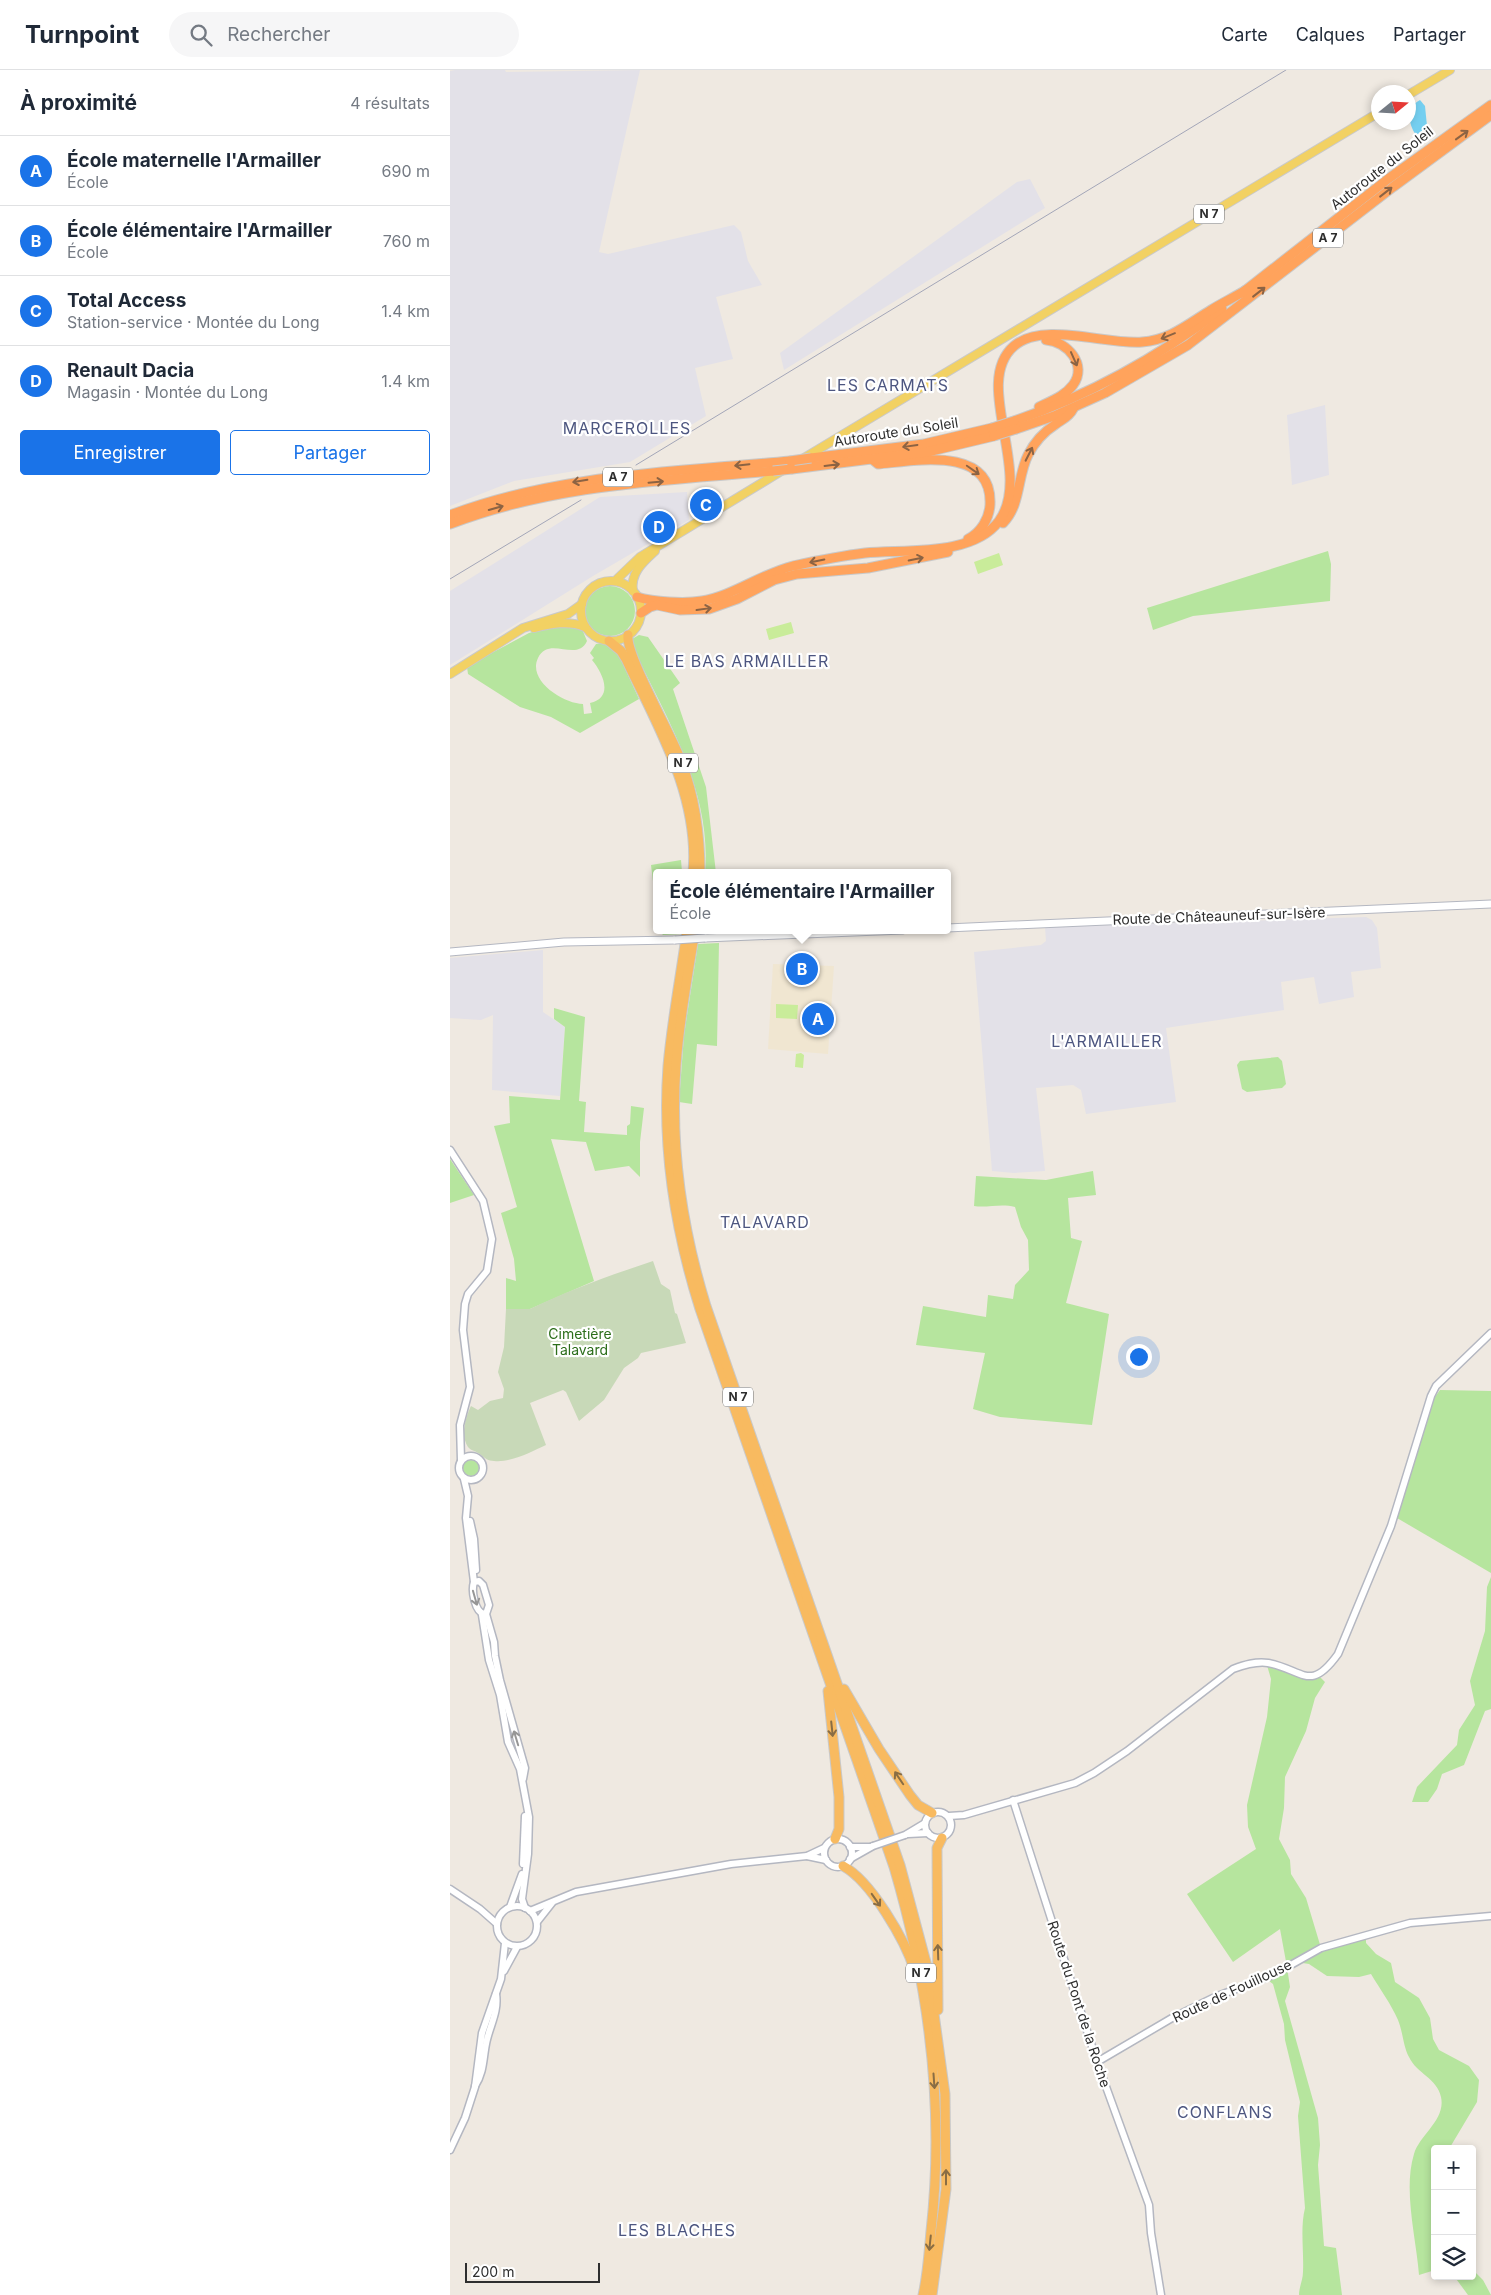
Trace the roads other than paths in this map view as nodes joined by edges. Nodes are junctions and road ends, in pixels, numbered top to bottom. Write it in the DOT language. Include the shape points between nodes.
graph roads {
  1 [pos="1450,70"];
  2 [pos="1416,90"];
  3 [pos="1489,111"];
  4 [pos="1371,117"];
  5 [pos="1246,290"];
  6 [pos="1075,407"];
  7 [pos="1033,414"];
  8 [pos="1015,425"];
  9 [pos="993,432"];
  10 [pos="873,460"];
  11 [pos="791,465"];
  12 [pos="450,515"];
  13 [pos="450,524"];
  14 [pos="996,530"];
  15 [pos="667,539"];
  16 [pos="931,548"];
  17 [pos="615,581"];
  18 [pos="635,594"];
  19 [pos="582,604"];
  20 [pos="640,613"];
  21 [pos="585,627"];
  22 [pos="515,634"];
  23 [pos="628,635"];
  24 [pos="609,641"];
  25 [pos="450,674"];
  26 [pos="693,869"];
  27 [pos="700,869"];
  28 [pos="1491,904"];
  29 [pos="951,928"];
  30 [pos="686,934"];
  31 [pos="694,934"];
  32 [pos="804,934"];
  33 [pos="450,952"];
  34 [pos="671,1095"];
  35 [pos="670,1116"];
  36 [pos="450,1150"];
  37 [pos="1491,1333"];
  38 [pos="460,1439"];
  39 [pos="470,1456"];
  40 [pos="460,1462"];
  41 [pos="450,1470"];
  42 [pos="459,1473"];
  43 [pos="464,1479"];
  44 [pos="475,1480"];
  45 [pos="468,1496"];
  46 [pos="476,1581"];
  47 [pos="484,1614"];
  48 [pos="823,1664"];
  49 [pos="833,1672"];
  50 [pos="1014,1800"];
  51 [pos="526,1808"];
  52 [pos="932,1813"];
  53 [pos="964,1815"];
  54 [pos="948,1816"];
  55 [pos="925,1823"];
  56 [pos="952,1825"];
  57 [pos="928,1833"];
  58 [pos="906,1834"];
  59 [pos="942,1838"];
  60 [pos="835,1839"];
  61 [pos="872,1846"];
  62 [pos="850,1847"];
  63 [pos="824,1848"];
  64 [pos="807,1856"];
  65 [pos="850,1858"];
  66 [pos="826,1860"];
  67 [pos="843,1866"];
  68 [pos="450,1889"];
  69 [pos="557,1899"];
  70 [pos="510,1907"];
  71 [pos="480,1909"];
  72 [pos="528,1909"];
  73 [pos="502,1912"];
  74 [pos="1491,1916"];
  75 [pos="537,1922"];
  76 [pos="497,1924"];
  77 [pos="505,1942"];
  78 [pos="517,1947"];
  79 [pos="501,1978"];
  80 [pos="926,2004"];
  81 [pos="938,2035"];
  82 [pos="1097,2062"];
  83 [pos="450,2150"];
  84 [pos="923,2295"];
  85 [pos="932,2295"];
  86 [pos="1162,2295"];
  1 -- 2 [label="main road"];
  3 -- 5 [label="highway, Autoroute du Soleil / A 7" via="1388,179"];
  6 -- 3 [label="highway, Autoroute du Soleil / A 7, one-way" via="1138,376 1188,345"];
  4 -- 15 [label="main road, N 7"];
  5 -- 7 [label="highway, Autoroute du Soleil / A 7" via="1183,338 1142,364 1094,389"];
  5 -- 16 [label="highway, one-way" via="1173,334 1153,341 1130,343 1053,335 1029,338 1014,346 1002,361 998,378 1010,481 1003,513 992,529 976,540 952,547"];
  6 -- 8 [label="highway, Autoroute du Soleil / A 7"];
  14 -- 6 [label="highway, one-way" via="1012,510 1024,465 1033,447 1046,432 1070,416"];
  7 -- 8 [label="highway, Autoroute du Soleil / A 7"];
  14 -- 7 [label="highway, one-way" via="1008,510 1012,490 1012,463 1001,386 1004,367 1012,352 1025,343 1051,340 1074,355 1078,370 1067,391"];
  8 -- 9 [label="highway, Autoroute du Soleil / A 7, bridge"];
  9 -- 10 [label="highway, Autoroute du Soleil / A 7" via="941,449"];
  9 -- 11 [label="highway, Autoroute du Soleil / A 7, one-way, bridge" via="810,458"];
  11 -- 10 [label="highway, Autoroute du Soleil / A 7, one-way"];
  10 -- 16 [label="highway, one-way" via="878,464 954,462 975,470 985,482 990,507 981,528 964,541"];
  11 -- 12 [label="highway, Autoroute du Soleil / A 7, one-way" via="586,480 511,494"];
  13 -- 11 [label="highway, Autoroute du Soleil / A 7, one-way, bridge" via="502,506 555,494 773,471"];
  20 -- 14 [label="highway, one-way" via="657,605 680,610 709,609 774,580 931,556 967,547"];
  15 -- 17 [label="main road, N 7" via="640,557"];
  15 -- 18 [label="main road, N 7" via="634,574"];
  16 -- 18 [label="highway, one-way" via="865,553 790,567 700,602 686,603"];
  17 -- 18 [label="main road"];
  17 -- 19 [label="main road" via="594,586"];
  18 -- 20 [label="main road"];
  19 -- 21 [label="main road"];
  19 -- 22 [label="main road" via="568,614 530,625"];
  20 -- 23 [label="main road" via="636,626"];
  21 -- 22 [label="main road" via="563,623"];
  21 -- 24 [label="main road" via="595,636"];
  22 -- 25 [label="main road"];
  23 -- 24 [label="main road"];
  23 -- 27 [label="highway, N 7" via="630,652 688,778 699,832"];
  24 -- 26 [label="highway, N 7" via="626,659 677,769 691,826"];
  28 -- 29 [label="main road, Route de Châteauneuf-sur-Isère"];
  30 -- 34 [label="highway, N 7" via="673,1023"];
  31 -- 34 [label="highway, N 7"];
  32 -- 33 [label="main road, bridge" via="582,941"];
  34 -- 35 [label="highway, N 7"];
  35 -- 48 [label="highway, N 7" via="673,1201 690,1278"];
  35 -- 49 [label="highway, N 7" via="680,1198 696,1275"];
  36 -- 38 [label="street" via="480,1194 492,1240 487,1271 468,1294 465,1304 463,1330 470,1386 461,1419"];
  37 -- 50 [label="street" via="1436,1386 1431,1396 1391,1526 1338,1654 1328,1668 1318,1675 1308,1676 1266,1662 1233,1669 1127,1752 1094,1773 1075,1783"];
  38 -- 39 [label="street"];
  38 -- 40 [label="street"];
  39 -- 40 [label="street"];
  39 -- 44 [label="street" via="478,1458 483,1466 482,1474"];
  40 -- 41 [label="street"];
  40 -- 42 [label="street"];
  41 -- 42 [label="street"];
  42 -- 43 [label="street"];
  43 -- 44 [label="street"];
  43 -- 45 [label="street"];
  44 -- 45 [label="street"];
  45 -- 46 [label="street"];
  46 -- 47 [label="street, one-way" via="472,1589 478,1610"];
  46 -- 47 [label="street" via="483,1585 489,1605"];
  47 -- 51 [label="street" via="492,1673 500,1695 508,1742 520,1769"];
  48 -- 60 [label="highway, one-way" via="839,1797 839,1829"];
  48 -- 80 [label="highway, N 7" via="894,1867"];
  52 -- 49 [label="highway, one-way" via="918,1805 910,1795"];
  49 -- 81 [label="highway, N 7" via="911,1902 928,1970"];
  50 -- 53 [label="street"];
  50 -- 82 [label="street, Route du Pont de la Roche"];
  51 -- 70 [label="street" via="522,1872"];
  51 -- 72 [label="street" via="529,1840 522,1899"];
  52 -- 54 [label="street" via="941,1812"];
  52 -- 55 [label="street"];
  53 -- 54 [label="street"];
  53 -- 56 [label="street"];
  54 -- 56 [label="street"];
  55 -- 57 [label="street"];
  55 -- 58 [label="street"];
  56 -- 59 [label="street"];
  57 -- 58 [label="street"];
  57 -- 59 [label="street" via="934,1838"];
  58 -- 61 [label="street, bridge"];
  81 -- 59 [label="highway, one-way" via="936,1848"];
  60 -- 62 [label="street" via="844,1840"];
  60 -- 63 [label="street"];
  61 -- 62 [label="street"];
  61 -- 65 [label="street"];
  62 -- 65 [label="street"];
  63 -- 64 [label="street"];
  63 -- 66 [label="street"];
  64 -- 66 [label="street"];
  64 -- 69 [label="street" via="731,1864 576,1892"];
  65 -- 67 [label="street"];
  66 -- 67 [label="street" via="835,1867"];
  67 -- 80 [label="highway, one-way" via="855,1872 895,1927 911,1958"];
  68 -- 71 [label="street"];
  69 -- 72 [label="street"];
  69 -- 75 [label="street"];
  70 -- 72 [label="street"];
  70 -- 73 [label="street"];
  71 -- 73 [label="street" via="491,1914"];
  71 -- 76 [label="street"];
  72 -- 75 [label="street"];
  73 -- 76 [label="street"];
  74 -- 82 [label="street, Route de Fouillouse" via="1410,1924 1321,1948 1273,1975 1179,2014"];
  75 -- 78 [label="street" via="534,1938"];
  76 -- 77 [label="street" via="498,1934"];
  77 -- 78 [label="street"];
  77 -- 79 [label="street"];
  78 -- 79 [label="street"];
  79 -- 83 [label="street" via="482,2033 475,2087"];
  80 -- 84 [label="highway, N 7, one-way" via="936,2104 935,2196"];
  85 -- 81 [label="highway, N 7, one-way" via="946,2189 945,2094"];
  82 -- 86 [label="street, Route du Pont de la Roche" via="1149,2206"];
}
